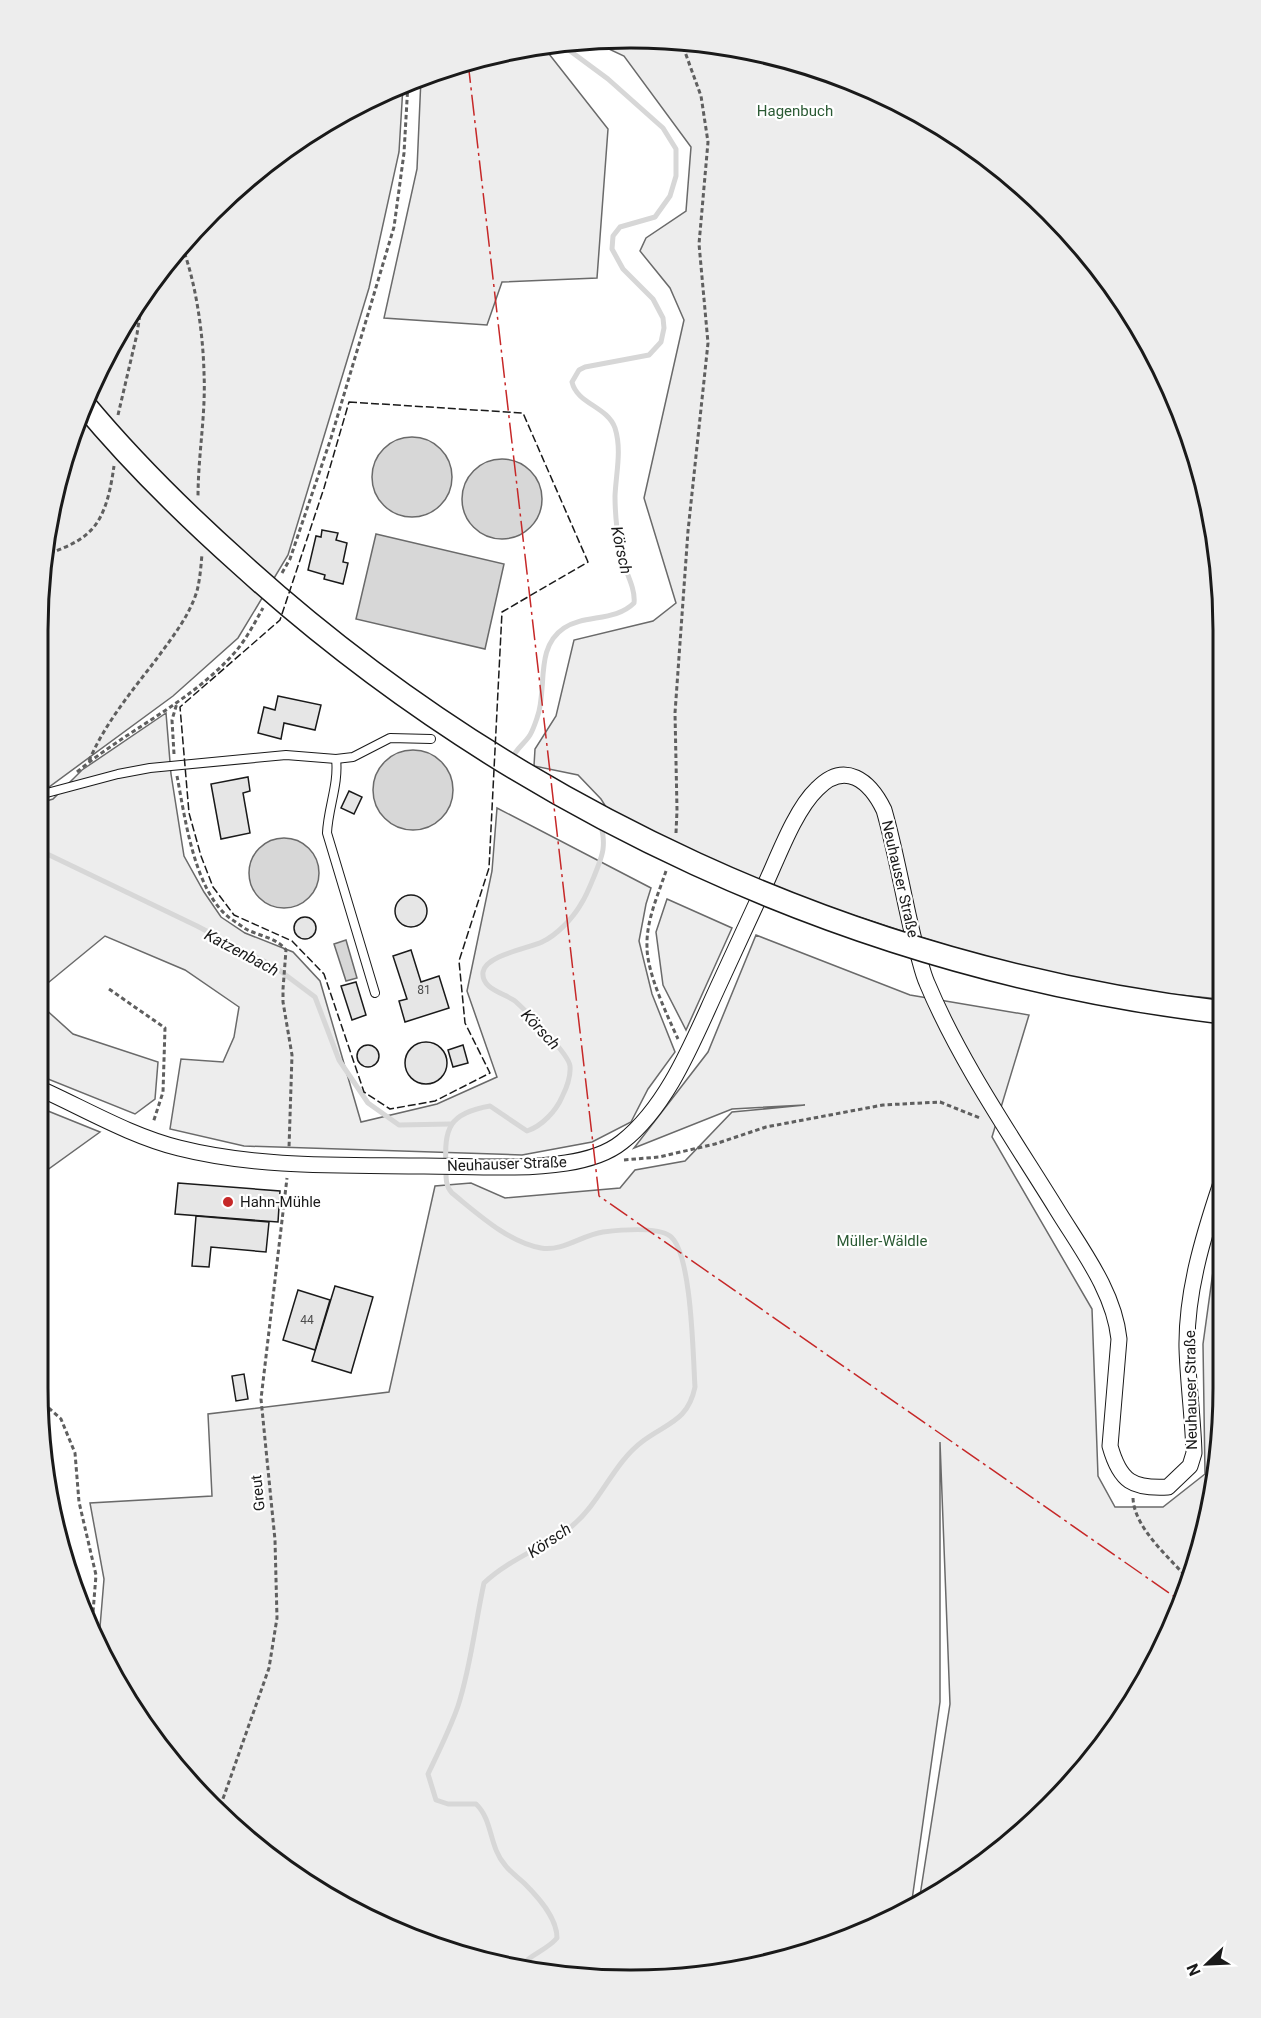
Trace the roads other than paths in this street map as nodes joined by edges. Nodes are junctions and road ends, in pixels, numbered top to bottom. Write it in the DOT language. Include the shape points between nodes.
graph roads {
  1 [pos="91,411"];
  2 [pos="431,740"];
  3 [pos="336,759"];
  4 [pos="48,793"];
  5 [pos="375,993"];
  6 [pos="1213,1011"];
  7 [pos="48,1092"];
  8 [pos="1213,1210"];
  1 -- 6 [label="main road, bridge" via="203,530 324,636 476,744 615,825 742,885 938,954 1013,975"];
  2 -- 3 [label="lane" via="390,738 353,757"];
  3 -- 4 [label="lane" via="286,755 180,764 118,774"];
  3 -- 5 [label="lane" via="327,834"];
  7 -- 8 [label="street, Neuhauser Straße" via="149,1139 215,1156 288,1163 543,1166 604,1153 634,1131 667,1090 803,806 817,788 847,775 862,780 876,792 884,810 926,981 970,1067 1110,1301 1119,1339 1110,1446 1114,1461 1134,1485 1168,1487 1190,1466 1194,1453 1187,1346 1199,1258"];
}
